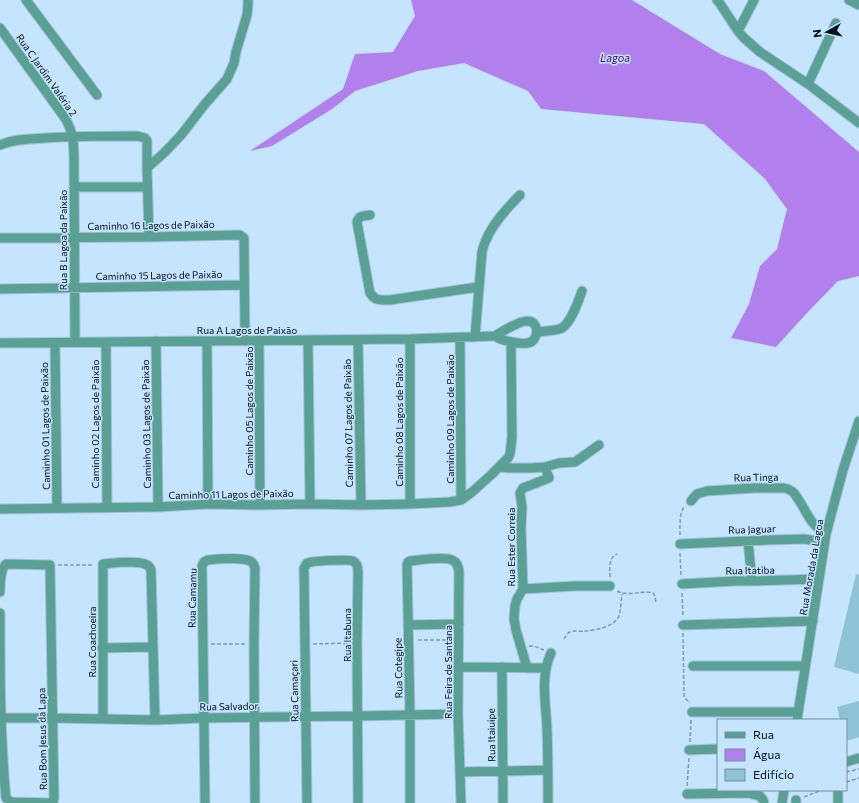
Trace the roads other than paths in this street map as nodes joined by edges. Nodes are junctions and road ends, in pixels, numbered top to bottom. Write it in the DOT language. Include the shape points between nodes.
graph roads {
  1 [pos="26,0"];
  2 [pos="248,0"];
  3 [pos="754,0"];
  4 [pos="849,0"];
  5 [pos="719,1"];
  6 [pos="859,5"];
  7 [pos="836,23"];
  8 [pos="0,28"];
  9 [pos="738,31"];
  10 [pos="808,84"];
  11 [pos="97,95"];
  12 [pos="859,123"];
  13 [pos="73,136"];
  14 [pos="0,145"];
  15 [pos="147,168"];
  16 [pos="74,187"];
  17 [pos="147,187"];
  18 [pos="520,195"];
  19 [pos="370,215"];
  20 [pos="149,237"];
  21 [pos="0,238"];
  22 [pos="74,238"];
  23 [pos="244,285"];
  24 [pos="478,287"];
  25 [pos="0,288"];
  26 [pos="74,288"];
  27 [pos="582,291"];
  28 [pos="537,332"];
  29 [pos="495,336"];
  30 [pos="475,337"];
  31 [pos="460,338"];
  32 [pos="410,339"];
  33 [pos="245,340"];
  34 [pos="259,340"];
  35 [pos="308,340"];
  36 [pos="358,340"];
  37 [pos="156,341"];
  38 [pos="207,341"];
  39 [pos="75,342"];
  40 [pos="106,342"];
  41 [pos="511,342"];
  42 [pos="0,343"];
  43 [pos="55,343"];
  44 [pos="859,421"];
  45 [pos="599,445"];
  46 [pos="500,467"];
  47 [pos="545,467"];
  48 [pos="461,500"];
  49 [pos="691,501"];
  50 [pos="208,504"];
  51 [pos="310,504"];
  52 [pos="410,504"];
  53 [pos="260,505"];
  54 [pos="361,505"];
  55 [pos="158,506"];
  56 [pos="107,507"];
  57 [pos="57,508"];
  58 [pos="0,509"];
  59 [pos="825,538"];
  60 [pos="748,540"];
  61 [pos="680,544"];
  62 [pos="436,559"];
  63 [pos="348,560"];
  64 [pos="819,579"];
  65 [pos="752,581"];
  66 [pos="682,584"];
  67 [pos="610,586"];
  68 [pos="523,589"];
  69 [pos="0,592"];
  70 [pos="0,613"];
  71 [pos="813,621"];
  72 [pos="459,624"];
  73 [pos="408,625"];
  74 [pos="683,625"];
  75 [pos="153,647"];
  76 [pos="102,648"];
  77 [pos="551,653"];
  78 [pos="693,666"];
  79 [pos="806,666"];
  80 [pos="459,667"];
  81 [pos="502,667"];
  82 [pos="527,668"];
  83 [pos="546,668"];
  84 [pos="692,712"];
  85 [pos="410,714"];
  86 [pos="458,714"];
  87 [pos="306,716"];
  88 [pos="358,716"];
  89 [pos="798,716"];
  90 [pos="254,717"];
  91 [pos="0,718"];
  92 [pos="53,718"];
  93 [pos="204,718"];
  94 [pos="103,719"];
  95 [pos="155,720"];
  96 [pos="717,749"];
  97 [pos="689,750"];
  98 [pos="859,758"];
  99 [pos="847,762"];
  100 [pos="548,770"];
  101 [pos="502,771"];
  102 [pos="460,772"];
  103 [pos="784,791"];
  104 [pos="838,791"];
  105 [pos="687,794"];
  106 [pos="205,803"];
  107 [pos="255,803"];
  108 [pos="307,803"];
  109 [pos="358,803"];
  110 [pos="410,803"];
  111 [pos="461,803"];
  112 [pos="503,803"];
  113 [pos="548,803"];
  114 [pos="764,803"];
  115 [pos="782,803"];
  116 [pos="838,803"];
  1 -- 11 [label="street"];
  2 -- 15 [label="street" via="247,15 227,79 182,134"];
  3 -- 9 [label="street"];
  4 -- 6 [label="street"];
  5 -- 9 [label="street"];
  7 -- 10 [label="street"];
  8 -- 13 [label="street, Rua C Jardim Valéria 2" via="65,118"];
  9 -- 10 [label="street" via="760,52"];
  10 -- 12 [label="street"];
  13 -- 14 [label="street" via="19,140"];
  13 -- 15 [label="street" via="144,137 147,141"];
  13 -- 16 [label="street, Rua B Lagoa da Paixão"];
  15 -- 17 [label="street"];
  16 -- 17 [label="street"];
  16 -- 22 [label="street, Rua B Lagoa da Paixão"];
  17 -- 20 [label="street"];
  18 -- 24 [label="street" via="494,225 486,240"];
  19 -- 24 [label="street" via="361,216 357,222 370,293 373,297 390,300"];
  20 -- 22 [label="street, Caminho 16 Lagos de Paixão"];
  20 -- 23 [label="street, Caminho 16 Lagos de Paixão" via="240,235 244,238"];
  21 -- 22 [label="street, Caminho 16 Lagos de Paixão"];
  22 -- 26 [label="street, Rua B Lagoa da Paixão"];
  23 -- 26 [label="street, Caminho 15 Lagos de Paixão"];
  23 -- 33 [label="street"];
  24 -- 30 [label="street"];
  25 -- 26 [label="street, Caminho 15 Lagos de Paixão"];
  26 -- 39 [label="street, Rua B Lagoa da Paixão"];
  27 -- 28 [label="street" via="577,306 562,328"];
  28 -- 29 [label="street, Rua A Lagos de Paixão" via="533,322 527,321"];
  28 -- 41 [label="street, Rua A Lagos de Paixão" via="532,342"];
  29 -- 30 [label="street, Rua A Lagos de Paixão"];
  29 -- 41 [label="street, Rua A Lagos de Paixão"];
  30 -- 31 [label="street, Rua A Lagos de Paixão"];
  31 -- 32 [label="street, Rua A Lagos de Paixão"];
  31 -- 48 [label="street, Caminho 09 Lagos de Paixão"];
  32 -- 36 [label="street, Rua A Lagos de Paixão"];
  32 -- 52 [label="street, Caminho 08 Lagos de Paixão"];
  33 -- 34 [label="street, Rua A Lagos de Paixão"];
  33 -- 38 [label="street, Rua A Lagos de Paixão"];
  34 -- 35 [label="street, Rua A Lagos de Paixão"];
  34 -- 53 [label="street, Caminho 05 Lagos de Paixão"];
  35 -- 36 [label="street, Rua A Lagos de Paixão"];
  35 -- 51 [label="street"];
  36 -- 54 [label="street, Caminho 07 Lagos de Paixão"];
  37 -- 38 [label="street, Rua A Lagos de Paixão"];
  37 -- 40 [label="street, Rua A Lagos de Paixão"];
  37 -- 55 [label="street, Caminho 03 Lagos de Paixão"];
  38 -- 50 [label="street"];
  39 -- 40 [label="street, Rua A Lagos de Paixão"];
  39 -- 43 [label="street, Rua A Lagos de Paixão"];
  40 -- 56 [label="street, Caminho 02 Lagos de Paixão"];
  41 -- 46 [label="street" via="512,444 508,458"];
  42 -- 43 [label="street, Rua A Lagos de Paixão"];
  43 -- 57 [label="street, Caminho 01 Lagos de Paixão"];
  44 -- 59 [label="street, Rua Morada da Lagoa"];
  45 -- 47 [label="street" via="577,461"];
  46 -- 47 [label="street"];
  46 -- 48 [label="street"];
  47 -- 68 [label="street, Rua Ester Correia" via="549,478 521,491"];
  48 -- 52 [label="street, Caminho 11 Lagos de Paixão"];
  49 -- 59 [label="street, Rua Tinga" via="698,494 707,491 788,489 793,492"];
  50 -- 53 [label="street, Caminho 11 Lagos de Paixão"];
  50 -- 55 [label="street, Caminho 11 Lagos de Paixão"];
  51 -- 53 [label="street, Caminho 11 Lagos de Paixão"];
  51 -- 54 [label="street, Caminho 11 Lagos de Paixão"];
  52 -- 54 [label="street, Caminho 11 Lagos de Paixão"];
  55 -- 56 [label="street, Caminho 11 Lagos de Paixão"];
  56 -- 57 [label="street, Caminho 11 Lagos de Paixão"];
  57 -- 58 [label="street, Caminho 11 Lagos de Paixão"];
  59 -- 60 [label="street, Rua Jaguar"];
  59 -- 64 [label="street, Rua Morada da Lagoa"];
  60 -- 61 [label="street, Rua Jaguar"];
  60 -- 65 [label="street"];
  62 -- 72 [label="street, Rua Feira de Santana" via="453,560 458,566"];
  62 -- 73 [label="street, Rua Cotegipe" via="410,561 407,564"];
  63 -- 87 [label="street, Rua Camaçari" via="308,563 304,568"];
  63 -- 88 [label="street, Rua Itabuna" via="354,561 358,569"];
  64 -- 65 [label="street, Rua Itatiba"];
  64 -- 71 [label="street, Rua Morada da Lagoa"];
  65 -- 66 [label="street, Rua Itatiba"];
  67 -- 68 [label="street"];
  68 -- 82 [label="street, Rua Ester Correia" via="515,606 514,625"];
  69 -- 92 [label="street, Rua Bom Jesus da Lapa" via="2,566 50,565"];
  70 -- 91 [label="street, Rua Bom Jesus da Lapa"];
  71 -- 74 [label="street"];
  71 -- 79 [label="street, Rua Morada da Lagoa"];
  72 -- 73 [label="street"];
  72 -- 80 [label="street, Rua Feira de Santana"];
  73 -- 85 [label="street, Rua Cotegipe"];
  75 -- 76 [label="street"];
  75 -- 76 [label="street, Rua Coachoeira" via="152,570 146,564 130,562 103,564"];
  75 -- 95 [label="street"];
  76 -- 94 [label="street, Rua Coachoeira"];
  77 -- 83 [label="street"];
  78 -- 79 [label="street"];
  79 -- 89 [label="street, Rua Morada da Lagoa"];
  80 -- 81 [label="street"];
  80 -- 86 [label="street, Rua Feira de Santana"];
  81 -- 82 [label="street"];
  81 -- 101 [label="street, Rua Itaiuipe"];
  82 -- 83 [label="street"];
  83 -- 100 [label="street" via="544,688"];
  84 -- 89 [label="street"];
  85 -- 86 [label="street, Rua Salvador"];
  85 -- 88 [label="street, Rua Salvador"];
  85 -- 110 [label="street, Rua Cotegipe"];
  86 -- 102 [label="street, Rua Feira de Santana"];
  87 -- 88 [label="street, Rua Salvador"];
  87 -- 90 [label="street, Rua Salvador"];
  87 -- 108 [label="street, Rua Camaçari"];
  88 -- 109 [label="street, Rua Itabuna"];
  90 -- 93 [label="street, Rua Salvador"];
  90 -- 93 [label="street, Rua Camamu" via="255,568 250,561 240,559 208,560 202,566"];
  90 -- 107 [label="street, Rua Camamu"];
  91 -- 92 [label="street, Rua Salvador"];
  91 -- 92 [label="street, Rua Bom Jesus da Lapa" via="7,800 51,803 54,798"];
  92 -- 94 [label="street, Rua Salvador"];
  93 -- 95 [label="street, Rua Salvador"];
  93 -- 106 [label="street, Rua Camamu"];
  94 -- 95 [label="street, Rua Salvador"];
  96 -- 97 [label="street"];
  98 -- 99 [label="street"];
  100 -- 101 [label="street"];
  100 -- 113 [label="street"];
  101 -- 102 [label="street"];
  101 -- 112 [label="street, Rua Itaiuipe"];
  102 -- 111 [label="street, Rua Feira de Santana"];
  103 -- 115 [label="street"];
  104 -- 116 [label="street"];
  105 -- 114 [label="street" via="748,793 760,796"];
}
